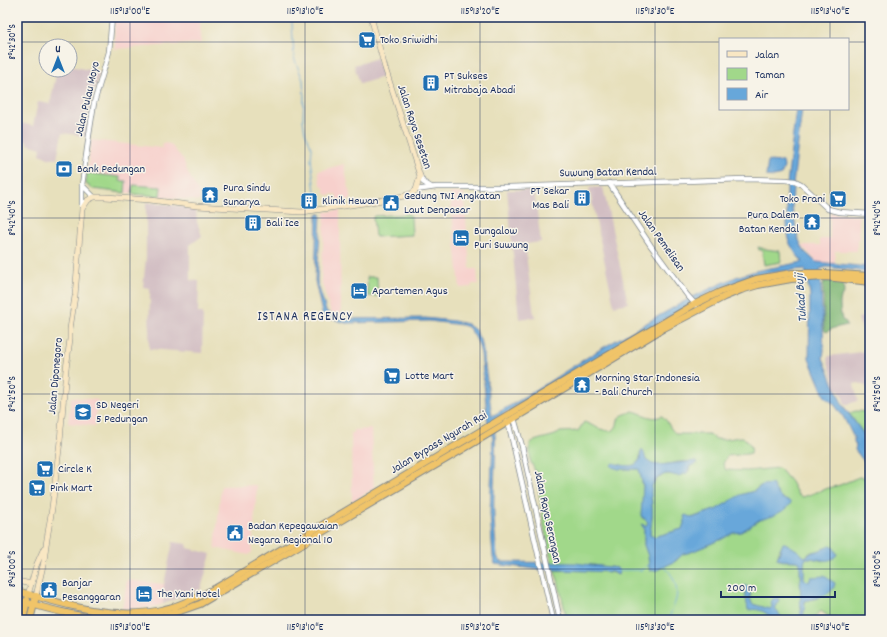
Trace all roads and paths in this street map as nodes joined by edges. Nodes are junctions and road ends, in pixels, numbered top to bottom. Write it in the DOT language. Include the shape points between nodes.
graph roads {
  1 [pos="112,17"];
  2 [pos="370,17"];
  3 [pos="420,176"];
  4 [pos="609,183"];
  5 [pos="82,185"];
  6 [pos="431,187"];
  7 [pos="416,190"];
  8 [pos="94,197"];
  9 [pos="82,208"];
  10 [pos="870,214"];
  11 [pos="825,275"];
  12 [pos="870,276"];
  13 [pos="870,282"];
  14 [pos="696,305"];
  15 [pos="552,392"];
  16 [pos="511,420"];
  17 [pos="496,426"];
  18 [pos="309,536"];
  19 [pos="46,545"];
  20 [pos="17,581"];
  21 [pos="31,584"];
  22 [pos="17,591"];
  23 [pos="28,594"];
  24 [pos="36,596"];
  25 [pos="17,600"];
  26 [pos="26,603"];
  27 [pos="33,605"];
  28 [pos="23,620"];
  29 [pos="30,620"];
  30 [pos="124,620"];
  31 [pos="129,620"];
  32 [pos="553,620"];
  33 [pos="560,620"];
  1 -- 5 [label="street, Jalan Pulau Moyo" via="109,52 94,103"];
  2 -- 3 [label="main road, Jalan Raya Sesetan"];
  3 -- 6 [label="street" via="423,182"];
  3 -- 7 [label="main road, Jalan Raya Sesetan"];
  4 -- 6 [label="street, Suwung Batan Kendal"];
  4 -- 10 [label="street, Suwung Batan Kendal" via="744,179 795,181 810,191 828,209"];
  4 -- 14 [label="street, Jalan Pemelisan" via="651,246"];
  5 -- 8 [label="street"];
  5 -- 9 [label="street, Jalan Pulau Moyo"];
  6 -- 7 [label="street, Suwung Batan Kendal"];
  7 -- 8 [label="main road" via="396,198 302,212"];
  8 -- 9 [label="main road"];
  9 -- 19 [label="main road, Jalan Diponegoro" via="58,456"];
  11 -- 12 [label="highway, Jalan Bypass Ngurah Rai"];
  11 -- 13 [label="highway, Jalan Bypass Ngurah Rai"];
  11 -- 14 [label="highway, Jalan Bypass Ngurah Rai" via="779,281"];
  14 -- 15 [label="highway, Jalan Bypass Ngurah Rai" via="664,328"];
  15 -- 16 [label="highway, Jalan Bypass Ngurah Rai"];
  15 -- 17 [label="highway, Jalan Bypass Ngurah Rai"];
  16 -- 17 [label="highway, Jalan Bypass Ngurah Rai"];
  16 -- 32 [label="street, Jalan Raya Serangan"];
  16 -- 33 [label="street, Jalan Raya Serangan" via="522,446"];
  17 -- 18 [label="highway, Jalan Bypass Ngurah Rai"];
  18 -- 24 [label="highway, Jalan Bypass Ngurah Rai" via="216,588 165,609 142,613 115,613 87,610"];
  18 -- 31 [label="highway, Jalan Bypass Ngurah Rai" via="200,604 167,615"];
  19 -- 21 [label="main road, Jalan Diponegoro"];
  19 -- 24 [label="main road, Jalan Diponegoro"];
  20 -- 21 [label="main road"];
  21 -- 23 [label="main road, Jalan Diponegoro"];
  22 -- 23 [label="highway, Jalan Bypass Ngurah Rai"];
  23 -- 24 [label="highway, Jalan Bypass Ngurah Rai"];
  23 -- 26 [label="highway"];
  24 -- 27 [label="highway"];
  25 -- 26 [label="highway"];
  26 -- 27 [label="highway"];
  26 -- 28 [label="highway"];
  27 -- 29 [label="highway"];
  27 -- 30 [label="highway" via="85,616"];
}
